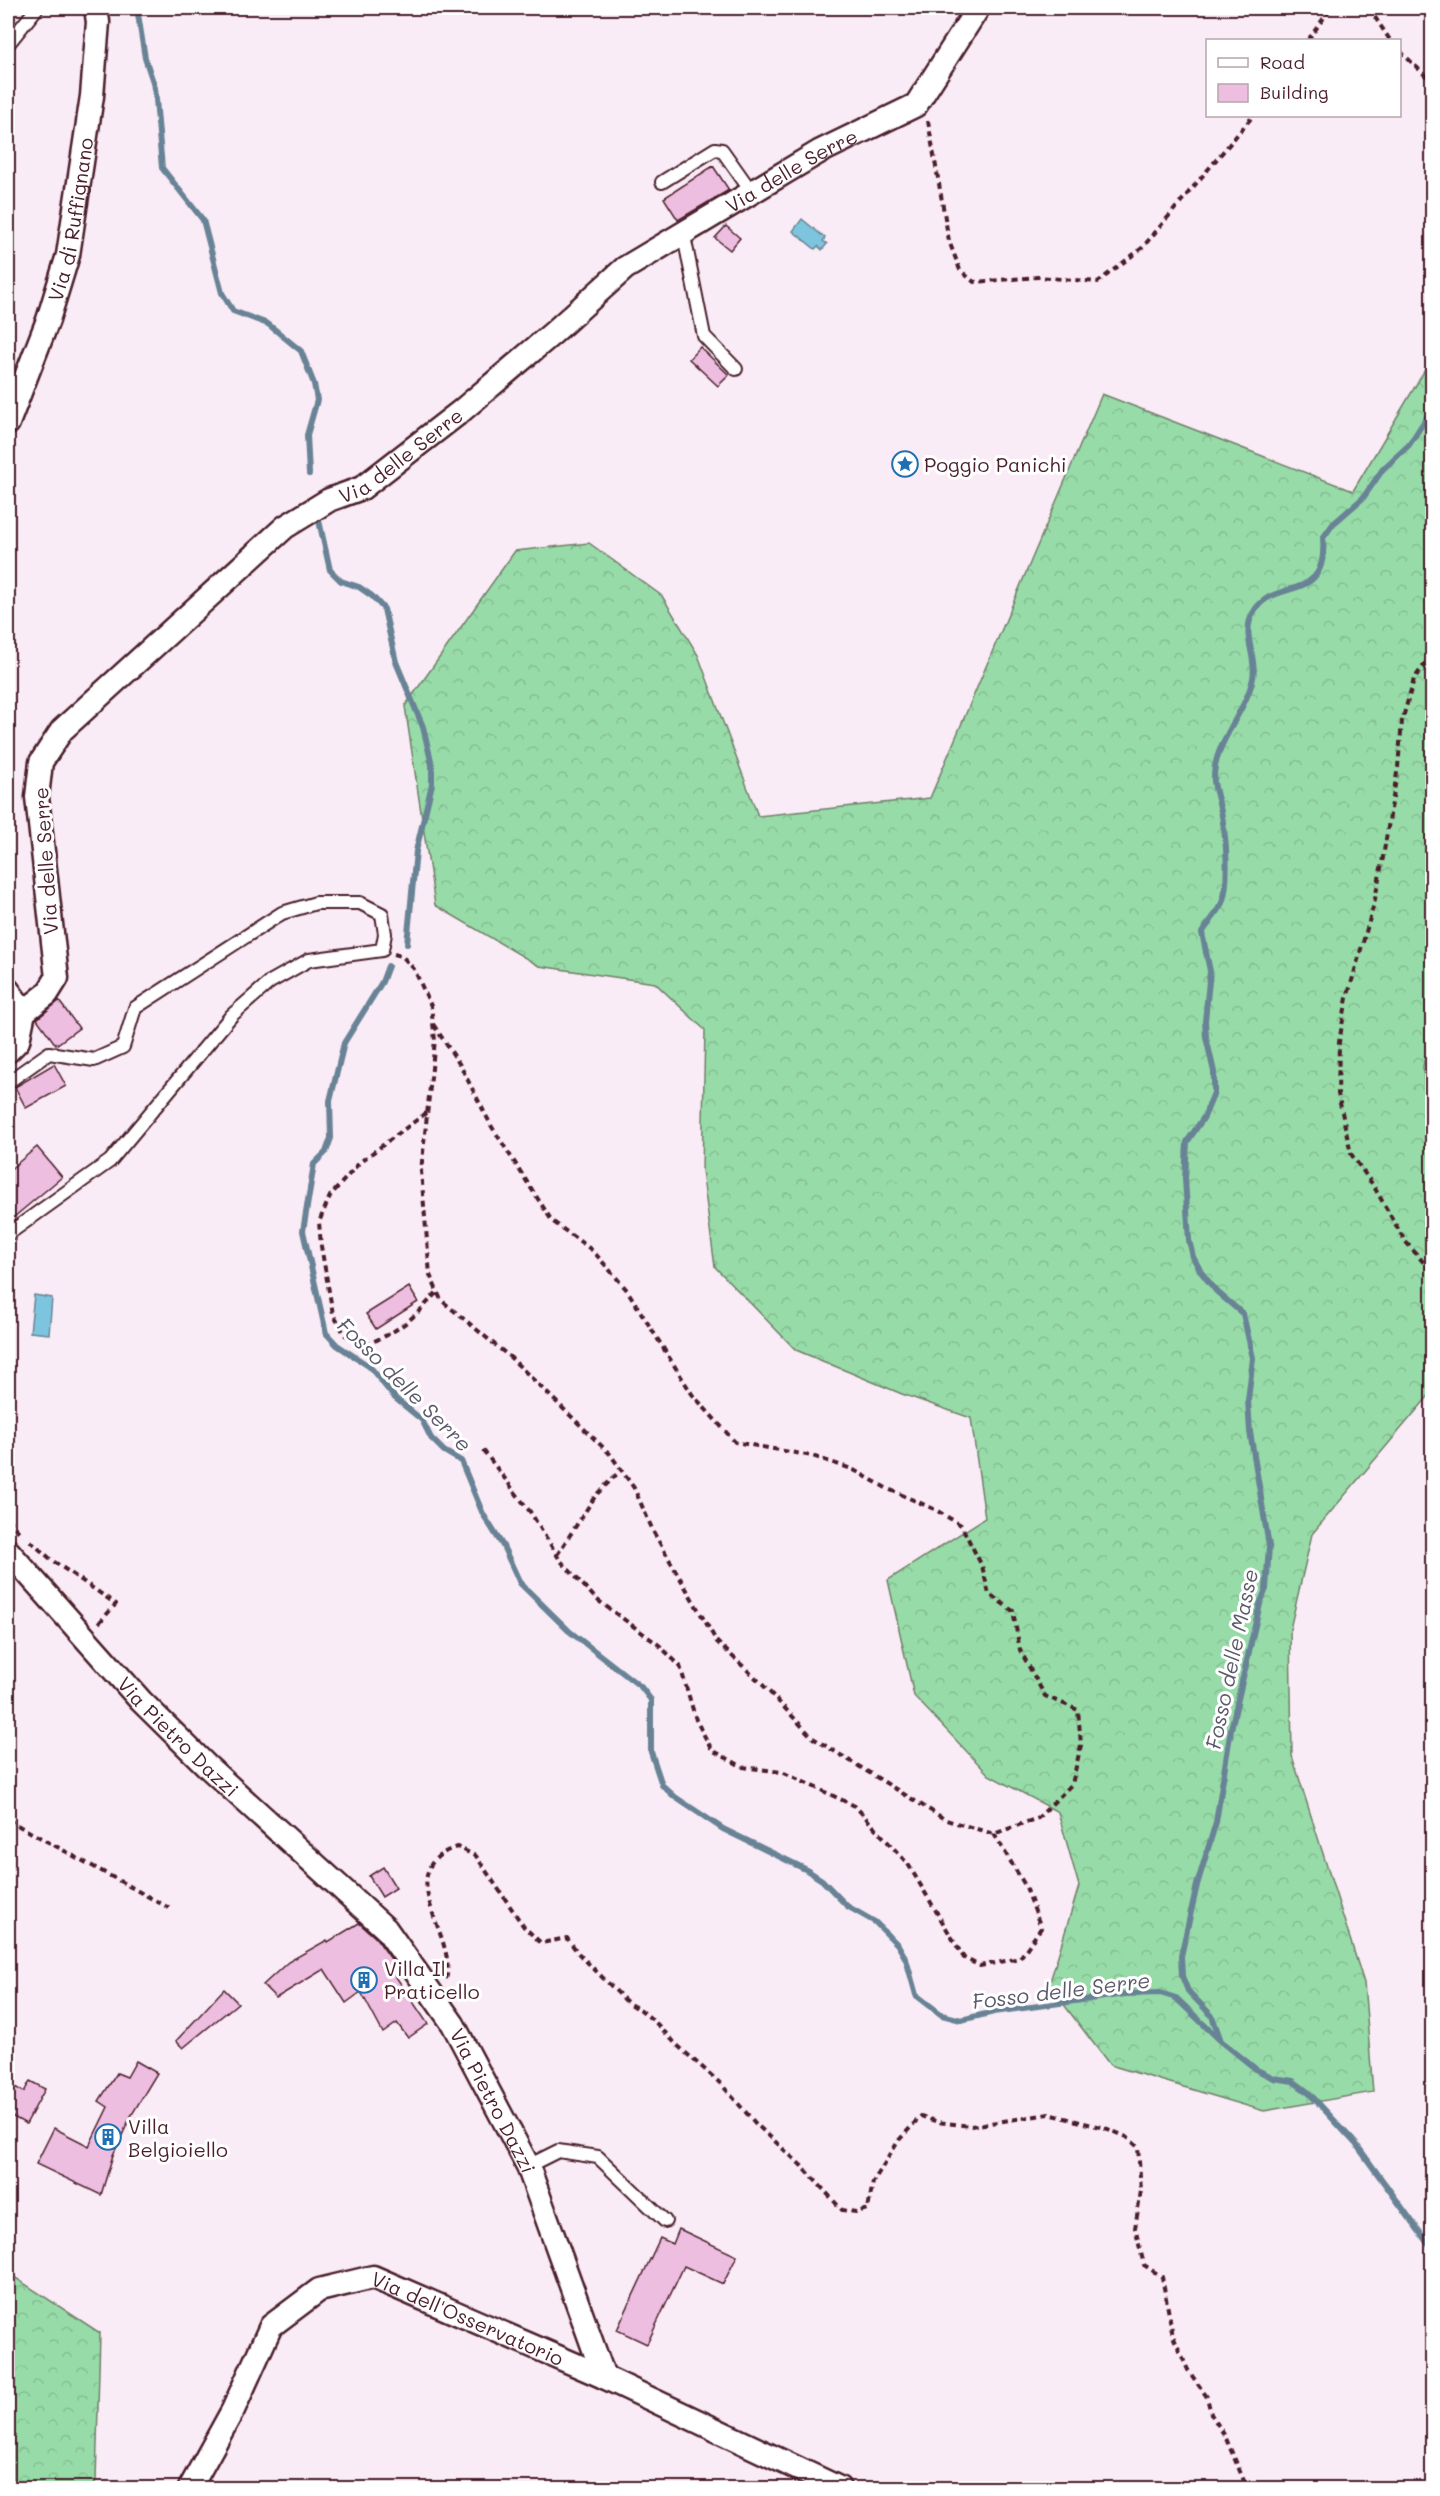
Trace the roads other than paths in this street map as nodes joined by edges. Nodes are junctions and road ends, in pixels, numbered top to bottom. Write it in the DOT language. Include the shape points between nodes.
graph roads {
  1 [pos="38,8"];
  2 [pos="96,8"];
  3 [pos="978,8"];
  4 [pos="8,44"];
  5 [pos="662,182"];
  6 [pos="751,191"];
  7 [pos="683,231"];
  8 [pos="736,369"];
  9 [pos="8,423"];
  10 [pos="8,990"];
  11 [pos="24,1012"];
  12 [pos="8,1051"];
  13 [pos="8,1082"];
  14 [pos="8,1234"];
  15 [pos="14,1542"];
  16 [pos="528,2166"];
  17 [pos="665,2221"];
  18 [pos="604,2377"];
  19 [pos="190,2488"];
  20 [pos="840,2488"];
  1 -- 4 [label="lane"];
  2 -- 9 [label="street, Via di Ruffignano" via="93,96 68,255 48,320"];
  3 -- 6 [label="street, Via delle Serre" via="916,105 819,152"];
  5 -- 6 [label="lane" via="715,149 722,150"];
  6 -- 7 [label="street, Via delle Serre"];
  7 -- 8 [label="lane" via="704,336"];
  7 -- 11 [label="street, Via delle Serre" via="625,268 460,412 362,488 328,500 285,527 62,730 41,762 37,797 57,978 47,994"];
  10 -- 11 [label="street"];
  11 -- 12 [label="street" via="18,1041"];
  13 -- 14 [label="lane" via="49,1053 94,1060 123,1047 135,1008 282,913 316,903 360,903 382,914 382,950 309,960 270,982 232,1015 110,1161"];
  15 -- 16 [label="street, Via Pietro Dazzi" via="84,1640 141,1701 386,1929 453,2024"];
  16 -- 17 [label="lane" via="558,2151 598,2157"];
  16 -- 18 [label="street, Via Pietro Dazzi"];
  18 -- 19 [label="street, Via dell'Osservatorio" via="373,2277 319,2290 271,2326 233,2410"];
  18 -- 20 [label="street"];
}
